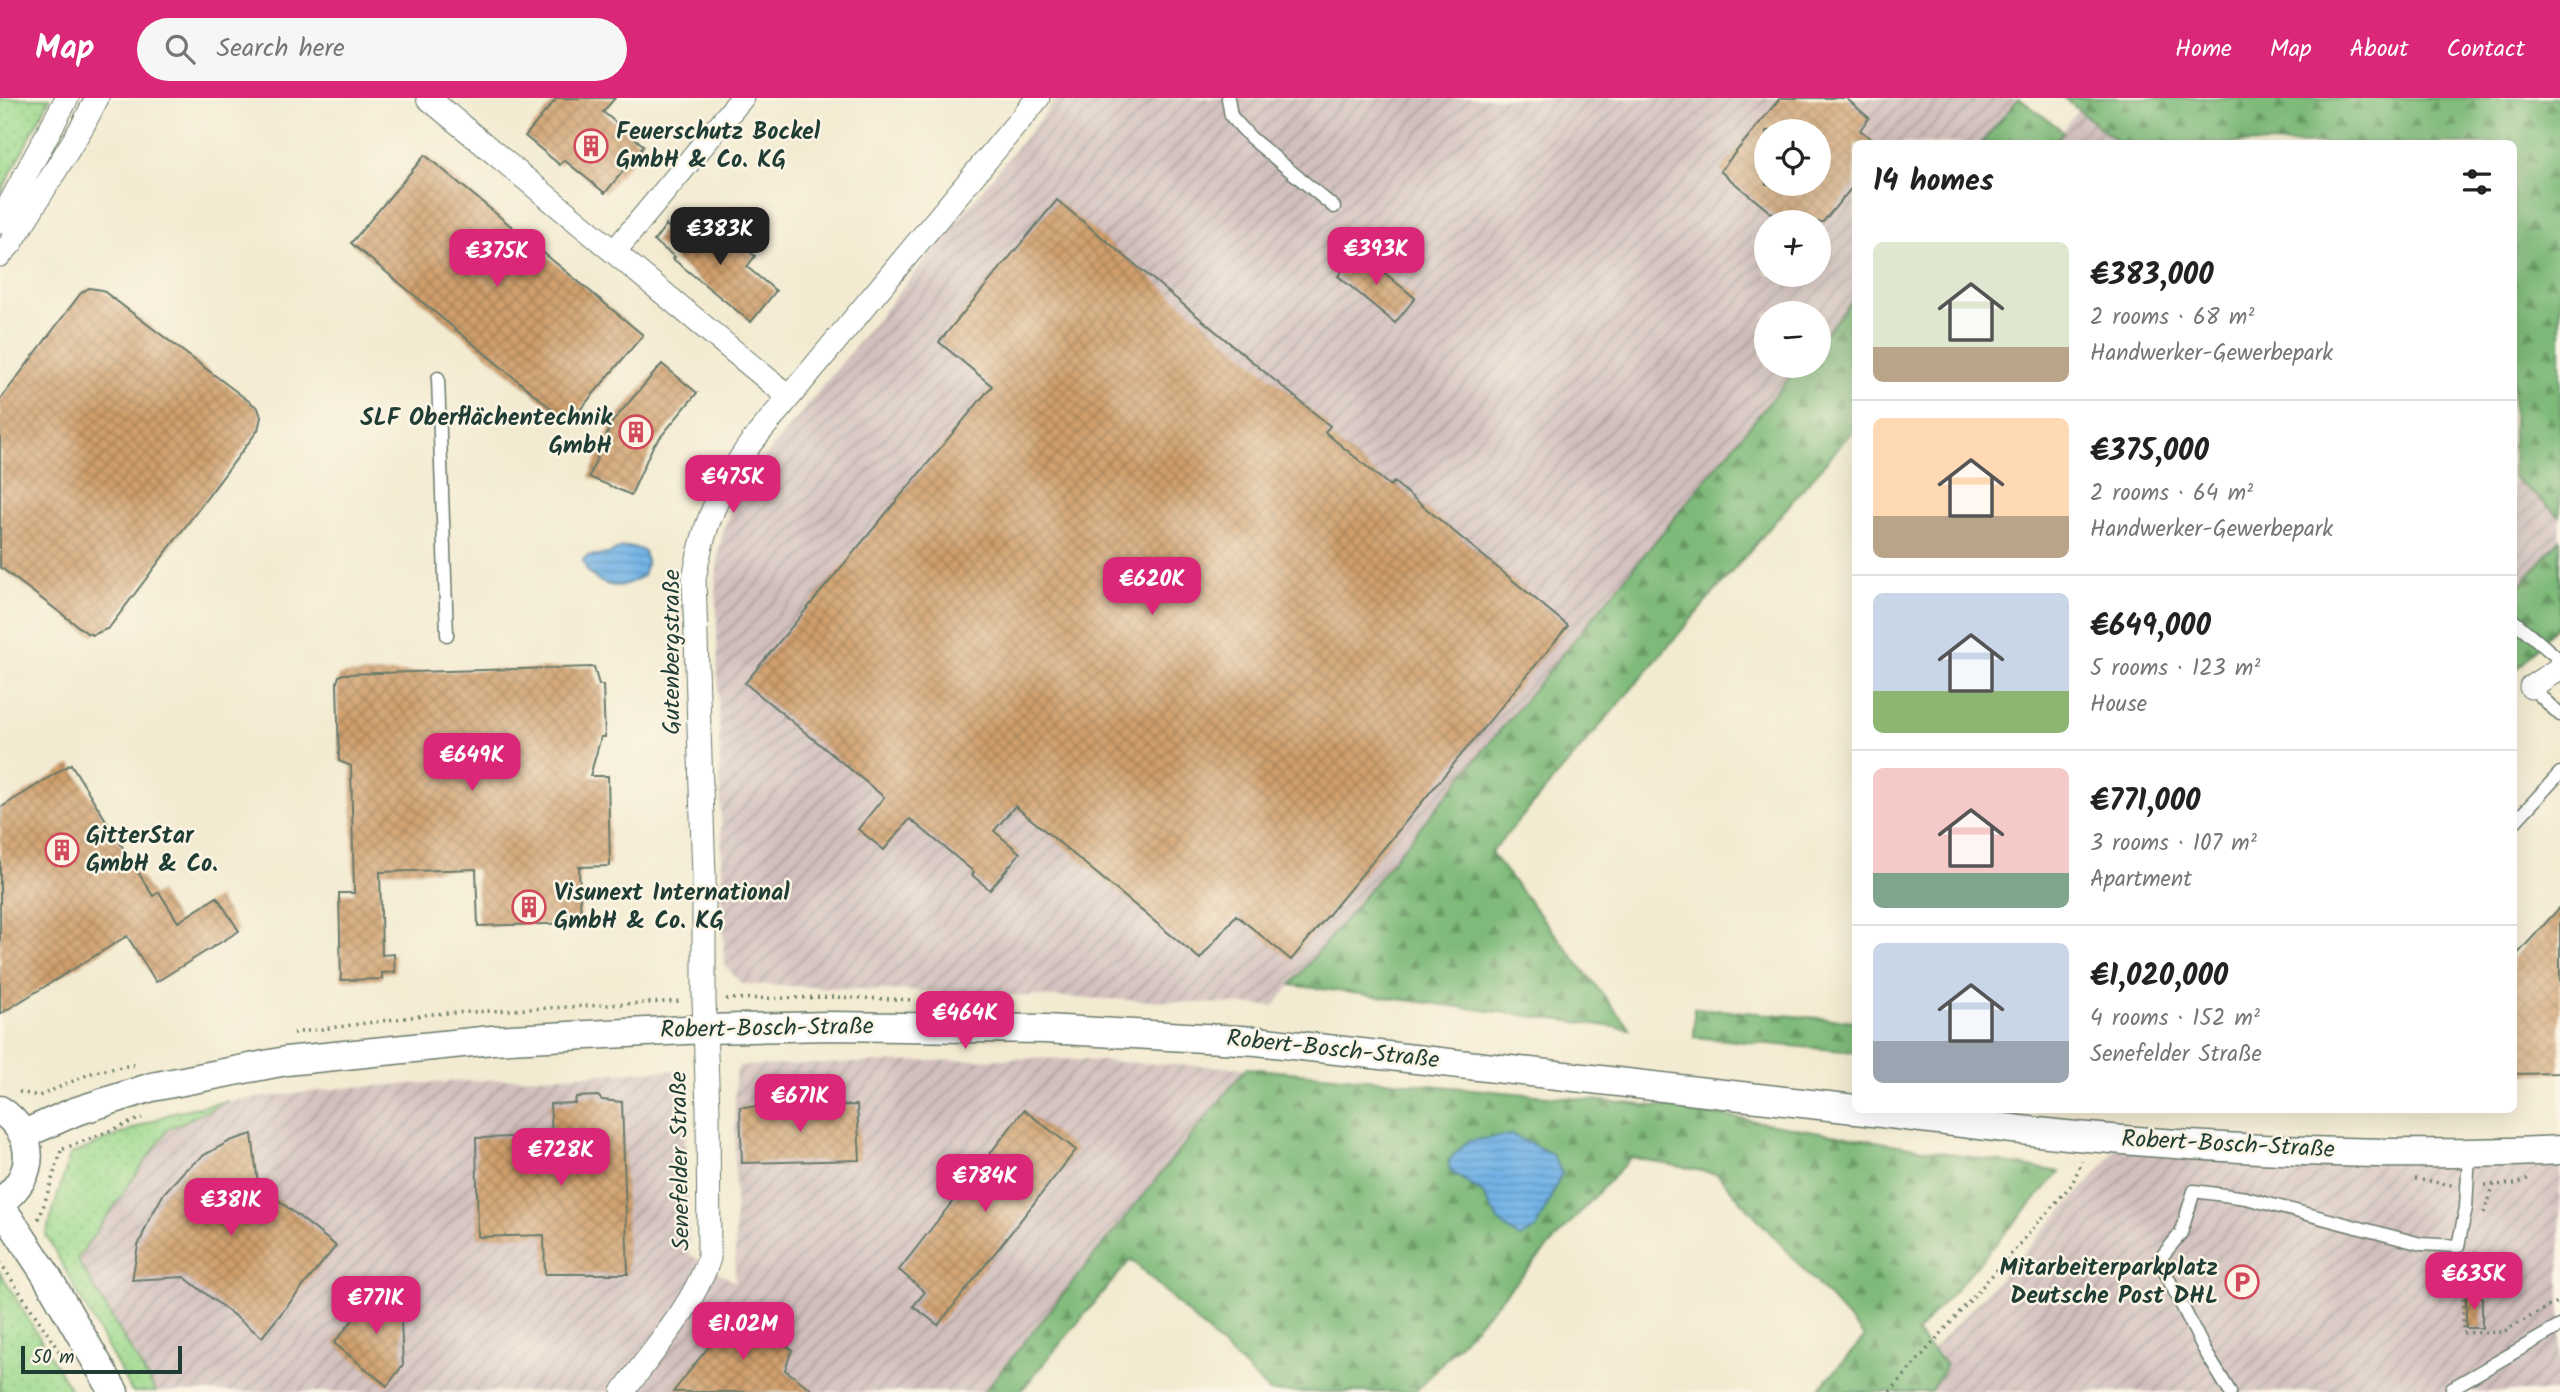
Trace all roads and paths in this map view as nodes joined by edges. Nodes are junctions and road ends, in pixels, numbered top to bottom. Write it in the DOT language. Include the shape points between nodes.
graph roads {
  1 [pos="67,98"];
  2 [pos="97,98"];
  3 [pos="428,98"];
  4 [pos="742,98"];
  5 [pos="1038,98"];
  6 [pos="1228,98"];
  7 [pos="1334,207"];
  8 [pos="0,222"];
  9 [pos="614,252"];
  10 [pos="0,255"];
  11 [pos="438,378"];
  12 [pos="789,397"];
  13 [pos="2517,623"];
  14 [pos="447,635"];
  15 [pos="2560,660"];
  16 [pos="2560,668"];
  17 [pos="2531,687"];
  18 [pos="2560,715"];
  19 [pos="2560,773"];
  20 [pos="2517,820"];
  21 [pos="705,1029"];
  22 [pos="1852,1109"];
  23 [pos="0,1110"];
  24 [pos="1889,1113"];
  25 [pos="145,1117"];
  26 [pos="24,1134"];
  27 [pos="2087,1137"];
  28 [pos="2560,1150"];
  29 [pos="2469,1153"];
  30 [pos="2541,1173"];
  31 [pos="2415,1180"];
  32 [pos="2467,1185"];
  33 [pos="2494,1185"];
  34 [pos="0,1203"];
  35 [pos="40,1217"];
  36 [pos="2483,1218"];
  37 [pos="2477,1247"];
  38 [pos="0,1262"];
  39 [pos="2560,1300"];
  40 [pos="2560,1326"];
  41 [pos="65,1360"];
  42 [pos="2452,1388"];
  43 [pos="114,1392"];
  44 [pos="623,1392"];
  45 [pos="1890,1392"];
  46 [pos="2230,1392"];
  1 -- 8 [label="street"];
  2 -- 10 [label="street"];
  3 -- 9 [label="street"];
  4 -- 9 [label="street"];
  5 -- 12 [label="street, Gutenbergstraße"];
  6 -- 7 [label="lane" via="1231,116 1251,138"];
  9 -- 12 [label="street"];
  11 -- 14 [label="lane"];
  12 -- 21 [label="street, Gutenbergstraße" via="750,444 720,491 699,545 694,579"];
  13 -- 15 [label="lane"];
  16 -- 17 [label="street"];
  17 -- 18 [label="lane"];
  19 -- 20 [label="lane"];
  21 -- 22 [label="street, Robert-Bosch-Straße" via="961,1026 1257,1041"];
  21 -- 26 [label="street, Robert-Bosch-Straße" via="480,1041 286,1061 152,1087"];
  21 -- 44 [label="street, Senefelder Straße" via="709,1258 693,1296"];
  23 -- 26 [label="street"];
  24 -- 27 [label="street, Robert-Bosch-Straße"];
  25 -- 35 [label="path" via="63,1149"];
  26 -- 34 [label="street" via="28,1149 22,1181"];
  27 -- 29 [label="street, Robert-Bosch-Straße" via="2278,1150"];
  27 -- 45 [label="path" via="2072,1184"];
  28 -- 29 [label="street, Robert-Bosch-Straße"];
  29 -- 32 [label="lane"];
  30 -- 33 [label="path" via="2517,1184"];
  31 -- 32 [label="path"];
  32 -- 33 [label="path"];
  32 -- 46 [label="lane" via="2458,1246 2421,1244 2246,1198 2194,1191 2181,1233 2159,1260"];
  33 -- 36 [label="path"];
  34 -- 43 [label="street"];
  37 -- 39 [label="path" via="2463,1298 2463,1333 2503,1332"];
  38 -- 41 [label="path"];
  40 -- 42 [label="lane"];
}
